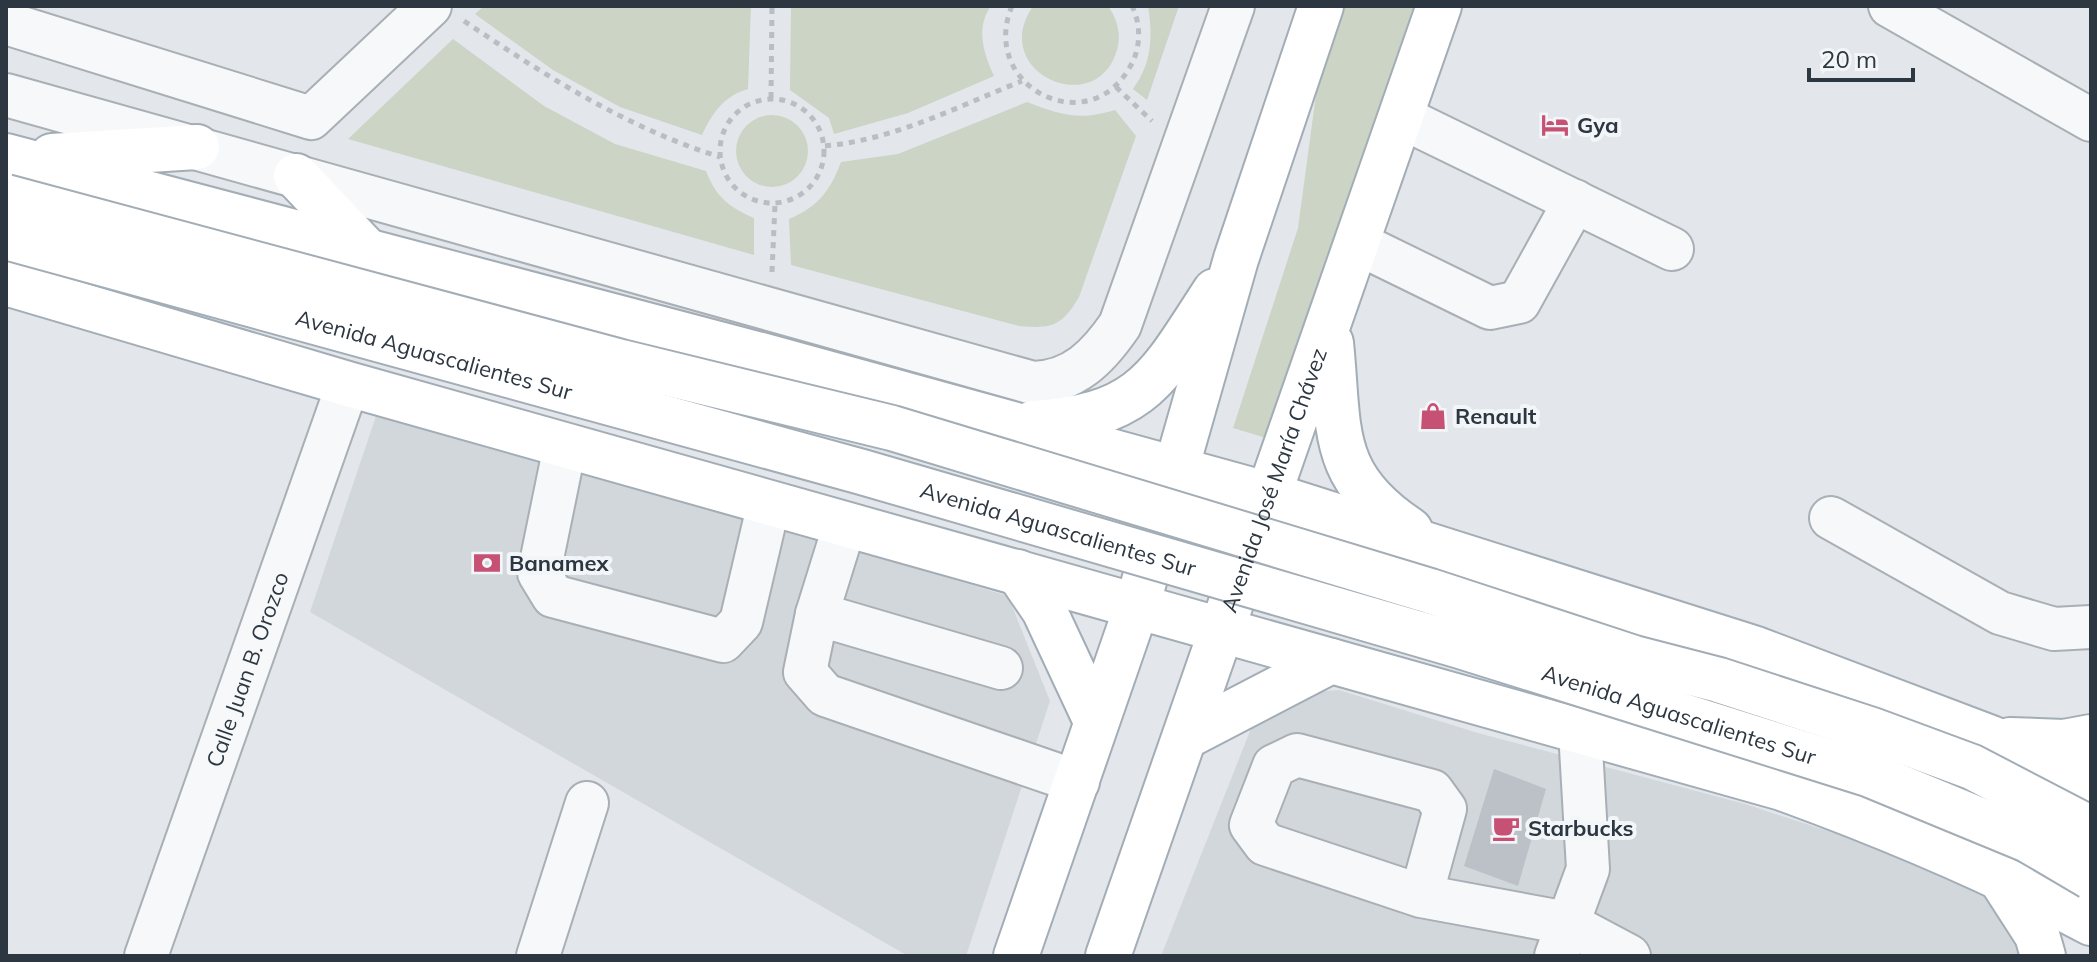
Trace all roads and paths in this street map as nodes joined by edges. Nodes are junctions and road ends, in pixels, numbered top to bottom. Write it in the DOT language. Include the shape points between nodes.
graph roads {
  1 [pos="772,6"];
  2 [pos="1012,6"];
  3 [pos="1132,6"];
  4 [pos="1233,6"];
  5 [pos="1321,6"];
  6 [pos="1439,6"];
  7 [pos="1890,6"];
  8 [pos="447,8"];
  9 [pos="9,31"];
  10 [pos="1022,81"];
  11 [pos="1116,87"];
  12 [pos="6,95"];
  13 [pos="771,98"];
  14 [pos="1401,117"];
  15 [pos="2091,120"];
  16 [pos="1162,125"];
  17 [pos="308,146"];
  18 [pos="825,146"];
  19 [pos="197,147"];
  20 [pos="720,157"];
  21 [pos="10,171"];
  22 [pos="1575,201"];
  23 [pos="775,204"];
  24 [pos="6,237"];
  25 [pos="1357,243"];
  26 [pos="1672,249"];
  27 [pos="368,252"];
  28 [pos="1236,259"];
  29 [pos="757,269"];
  30 [pos="6,283"];
  31 [pos="777,287"];
  32 [pos="1329,325"];
  33 [pos="772,358"];
  34 [pos="348,384"];
  35 [pos="999,420"];
  36 [pos="565,446"];
  37 [pos="1178,468"];
  38 [pos="665,474"];
  39 [pos="1270,495"];
  40 [pos="769,503"];
  41 [pos="1831,518"];
  42 [pos="845,524"];
  43 [pos="1439,549"];
  44 [pos="1018,572"];
  45 [pos="1137,606"];
  46 [pos="817,614"];
  47 [pos="2091,627"];
  48 [pos="1221,630"];
  49 [pos="1331,661"];
  50 [pos="1001,668"];
  51 [pos="1914,709"];
  52 [pos="1095,719"];
  53 [pos="1580,731"];
  54 [pos="1185,737"];
  55 [pos="2091,737"];
  56 [pos="1991,738"];
  57 [pos="1078,782"];
  58 [pos="2091,784"];
  59 [pos="587,803"];
  60 [pos="1865,818"];
  61 [pos="2091,829"];
  62 [pos="1998,874"];
  63 [pos="2091,877"];
  64 [pos="1421,896"];
  65 [pos="2091,923"];
  66 [pos="1561,940"];
  67 [pos="146,956"];
  68 [pos="538,956"];
  69 [pos="1016,956"];
  70 [pos="1108,956"];
  71 [pos="1629,956"];
  72 [pos="2043,956"];
  1 -- 13 [label="path"];
  2 -- 10 [label="path" via="1005,21 1007,53"];
  3 -- 11 [label="path" via="1139,34 1136,56"];
  4 -- 16 [label="street"];
  5 -- 28 [label="main road"];
  6 -- 14 [label="main road, Avenida José María Chávez"];
  7 -- 15 [label="street"];
  8 -- 17 [label="street"];
  8 -- 20 [label="path" via="575,95 625,121"];
  9 -- 17 [label="street"];
  10 -- 11 [label="path" via="1054,100 1078,103"];
  10 -- 18 [label="path" via="913,128 866,142"];
  11 -- 16 [label="path"];
  12 -- 19 [label="street"];
  13 -- 18 [label="path" via="794,103 810,114"];
  13 -- 20 [label="path" via="737,112 725,127"];
  14 -- 22 [label="street"];
  14 -- 25 [label="main road, Avenida José María Chávez"];
  16 -- 31 [label="street" via="1134,294 1106,345 1078,372 1033,383"];
  17 -- 19 [label="street"];
  17 -- 27 [label="main road"];
  17 -- 31 [label="street"];
  18 -- 23 [label="path" via="812,187"];
  19 -- 21 [label="main road"];
  20 -- 23 [label="path" via="728,180 742,194"];
  21 -- 27 [label="main road"];
  21 -- 61 [label="main road, Avenida Aguascalientes Sur, bridge" via="621,362 892,428 1857,725 1972,767"];
  22 -- 25 [label="street" via="1519,302 1490,308"];
  22 -- 26 [label="street"];
  23 -- 31 [label="path"];
  24 -- 63 [label="main road, Avenida Aguascalientes Sur, bridge" via="832,463 1486,654 1868,774 2028,840"];
  25 -- 32 [label="main road, Avenida José María Chávez"];
  27 -- 33 [label="main road"];
  28 -- 35 [label="main road" via="1159,377 1140,393 1072,420"];
  28 -- 37 [label="main road"];
  29 -- 31 [label="path"];
  30 -- 34 [label="main road, Avenida Aguascalientes Sur"];
  32 -- 39 [label="main road, Avenida José María Chávez"];
  32 -- 43 [label="main road" via="1338,433 1352,474 1377,508"];
  33 -- 35 [label="main road"];
  33 -- 38 [label="main road" via="786,394 785,424 772,450 749,465 723,472"];
  34 -- 36 [label="main road, Avenida Aguascalientes Sur"];
  34 -- 67 [label="street, Calle Juan B. Orozco"];
  35 -- 37 [label="main road"];
  36 -- 38 [label="main road, Avenida Aguascalientes Sur"];
  36 -- 40 [label="street" via="539,573 553,596 723,641 741,622"];
  37 -- 39 [label="main road"];
  37 -- 45 [label="main road"];
  38 -- 40 [label="main road, Avenida Aguascalientes Sur"];
  39 -- 43 [label="main road"];
  39 -- 48 [label="main road, Avenida José María Chávez"];
  40 -- 42 [label="main road, Avenida Aguascalientes Sur"];
  41 -- 47 [label="street" via="2000,613 2054,629"];
  42 -- 44 [label="main road, Avenida Aguascalientes Sur"];
  42 -- 46 [label="street"];
  43 -- 51 [label="main road" via="1756,649"];
  44 -- 45 [label="main road, Avenida Aguascalientes Sur"];
  44 -- 52 [label="main road" via="1044,610"];
  45 -- 48 [label="main road, Avenida Aguascalientes Sur"];
  45 -- 52 [label="main road"];
  46 -- 50 [label="street"];
  46 -- 57 [label="street" via="805,672 825,695"];
  48 -- 49 [label="main road, Avenida Aguascalientes Sur"];
  48 -- 54 [label="main road, Avenida José María Chávez"];
  49 -- 53 [label="main road, Avenida Aguascalientes Sur"];
  49 -- 54 [label="main road"];
  51 -- 56 [label="main road"];
  51 -- 60 [label="main road" via="1938,742 1938,781 1931,795 1908,814"];
  52 -- 57 [label="main road"];
  53 -- 60 [label="main road, Avenida Aguascalientes Sur" via="1782,788"];
  53 -- 66 [label="street" via="1588,869"];
  54 -- 70 [label="main road, Avenida José María Chávez"];
  55 -- 56 [label="main road" via="2027,742"];
  56 -- 58 [label="main road"];
  57 -- 69 [label="main road"];
  59 -- 68 [label="street"];
  60 -- 62 [label="main road, Avenida Aguascalientes Sur"];
  62 -- 65 [label="main road, Avenida Aguascalientes Sur"];
  62 -- 72 [label="main road" via="2037,935"];
  64 -- 64 [label="street" via="1265,844 1251,825 1274,766 1297,755 1432,791 1445,809"];
  64 -- 66 [label="street"];
  66 -- 71 [label="street"];
}
